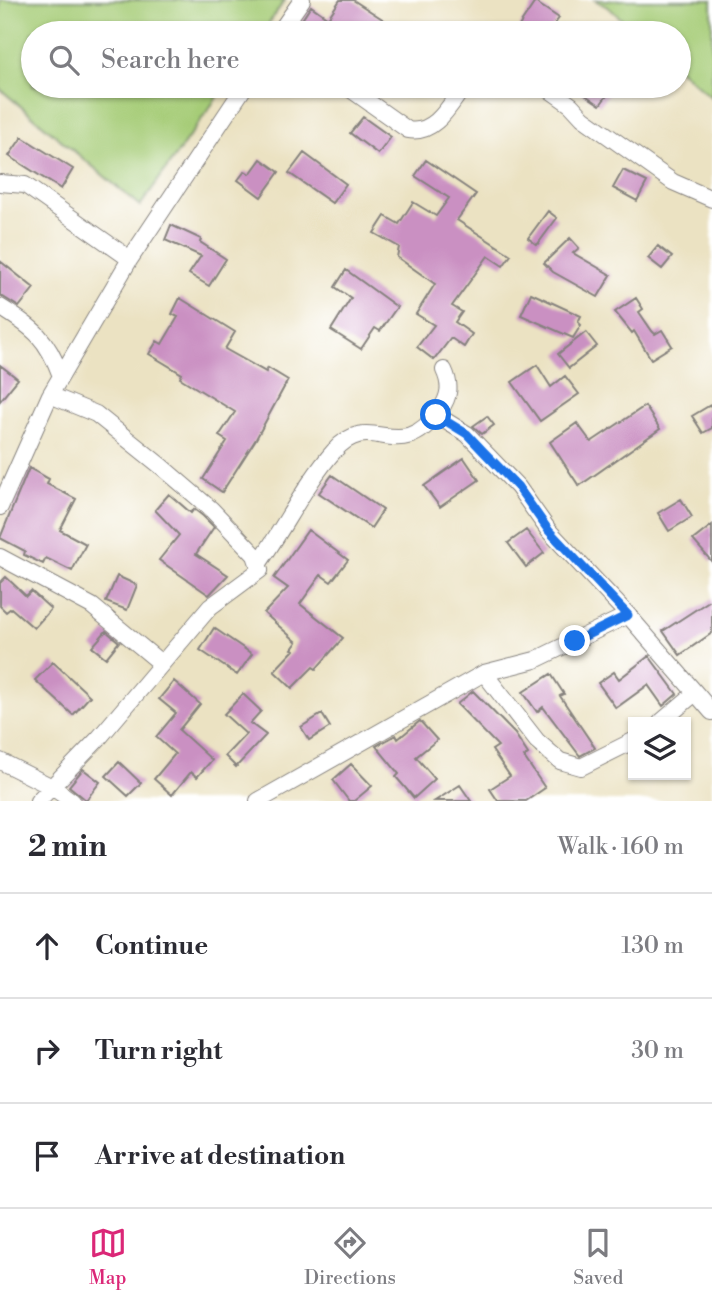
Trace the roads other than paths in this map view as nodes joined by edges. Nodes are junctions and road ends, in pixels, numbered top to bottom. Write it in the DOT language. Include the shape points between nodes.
graph roads {
  1 [pos="302,0"];
  2 [pos="287,21"];
  3 [pos="237,98"];
  4 [pos="363,98"];
  5 [pos="456,98"];
  6 [pos="561,98"];
  7 [pos="0,183"];
  8 [pos="712,200"];
  9 [pos="130,259"];
  10 [pos="0,307"];
  11 [pos="444,370"];
  12 [pos="61,376"];
  13 [pos="50,395"];
  14 [pos="436,415"];
  15 [pos="0,507"];
  16 [pos="0,557"];
  17 [pos="259,563"];
  18 [pos="628,615"];
  19 [pos="162,664"];
  20 [pos="484,673"];
  21 [pos="694,694"];
  22 [pos="712,712"];
  23 [pos="667,717"];
  24 [pos="628,744"];
  25 [pos="0,761"];
  26 [pos="52,787"];
  27 [pos="38,801"];
  28 [pos="72,801"];
  29 [pos="258,801"];
  1 -- 2 [label="street"];
  3 -- 9 [label="street"];
  4 -- 5 [label="street" via="408,130 418,132 443,116"];
  6 -- 8 [label="street" via="674,182"];
  7 -- 9 [label="street" via="25,185"];
  9 -- 12 [label="street"];
  10 -- 12 [label="street" via="45,340"];
  11 -- 14 [label="street" via="449,393"];
  12 -- 13 [label="street"];
  13 -- 15 [label="street"];
  13 -- 17 [label="street" via="96,414 162,467 211,509"];
  14 -- 17 [label="street" via="416,435 396,439 366,433 351,436 334,451"];
  14 -- 18 [label="street" via="467,434 518,487 549,531"];
  16 -- 19 [label="street" via="92,606"];
  17 -- 19 [label="street" via="260,570 210,607"];
  18 -- 20 [label="street" via="535,660"];
  18 -- 21 [label="street"];
  19 -- 26 [label="street"];
  20 -- 24 [label="street" via="537,741 560,761 581,767"];
  20 -- 29 [label="street"];
  21 -- 22 [label="street"];
  21 -- 23 [label="street"];
  25 -- 26 [label="street"];
  26 -- 27 [label="street"];
  26 -- 28 [label="street"];
}
